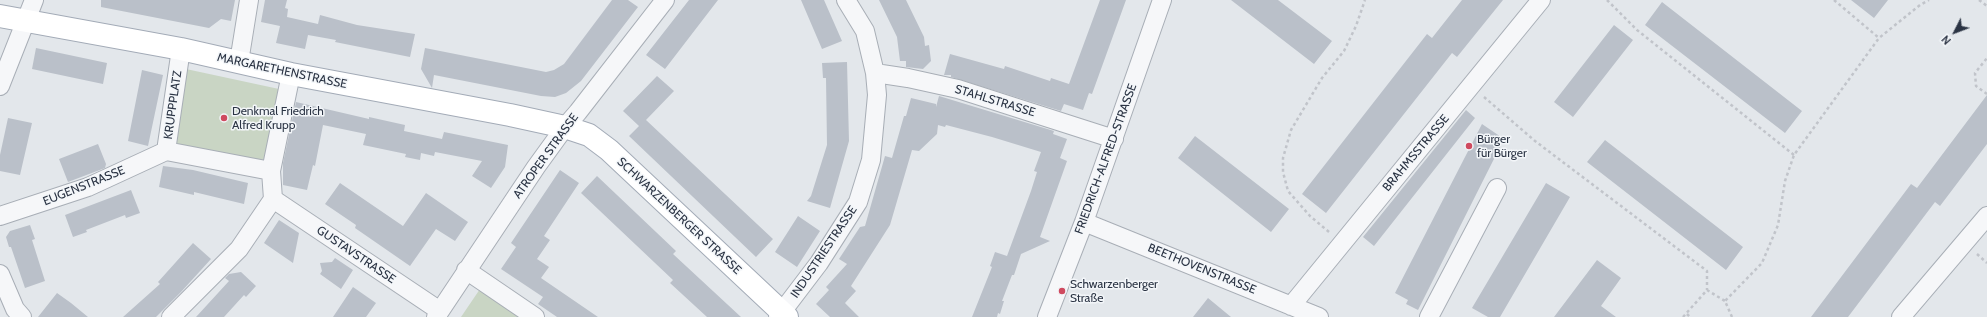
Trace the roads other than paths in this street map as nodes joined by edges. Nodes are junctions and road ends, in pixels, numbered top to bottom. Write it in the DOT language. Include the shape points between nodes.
graph roads {
  1 [pos="34,0"];
  2 [pos="249,0"];
  3 [pos="846,0"];
  4 [pos="1162,0"];
  5 [pos="1541,0"];
  6 [pos="658,2"];
  7 [pos="0,16"];
  8 [pos="24,22"];
  9 [pos="182,49"];
  10 [pos="239,62"];
  11 [pos="875,73"];
  12 [pos="291,74"];
  13 [pos="0,86"];
  14 [pos="564,127"];
  15 [pos="1114,139"];
  16 [pos="166,151"];
  17 [pos="270,171"];
  18 [pos="1497,188"];
  19 [pos="273,199"];
  20 [pos="0,216"];
  21 [pos="1987,216"];
  22 [pos="1084,222"];
  23 [pos="466,270"];
  24 [pos="0,274"];
  25 [pos="1291,306"];
  26 [pos="438,314"];
  27 [pos="782,316"];
  28 [pos="22,317"];
  29 [pos="171,317"];
  30 [pos="535,317"];
  31 [pos="1047,317"];
  32 [pos="1319,317"];
  33 [pos="1429,317"];
  34 [pos="1901,317"];
  1 -- 8 [label="street"];
  2 -- 10 [label="street"];
  3 -- 11 [label="street, INDUSTRIESTRASSE" via="865,31"];
  4 -- 15 [label="street, FRIEDRICH-ALFRED-STRASSE"];
  5 -- 25 [label="street, BRAHMSSTRASSE"];
  6 -- 14 [label="street, ATROPER STRASSE"];
  7 -- 8 [label="main road, MARGARETHENSTRASSE"];
  8 -- 9 [label="main road, MARGARETHENSTRASSE"];
  8 -- 13 [label="street"];
  9 -- 10 [label="main road, MARGARETHENSTRASSE"];
  9 -- 16 [label="street, KRUPPPLATZ"];
  10 -- 12 [label="main road, MARGARETHENSTRASSE"];
  11 -- 15 [label="street, STAHLSTRASSE" via="958,88"];
  11 -- 27 [label="street, INDUSTRIESTRASSE" via="877,95 871,160 858,202"];
  12 -- 14 [label="main road, MARGARETHENSTRASSE"];
  12 -- 17 [label="street"];
  14 -- 23 [label="street, ATROPER STRASSE"];
  14 -- 27 [label="main road, SCHWARZENBERGER STRASSE" via="589,135 609,150"];
  15 -- 22 [label="street, FRIEDRICH-ALFRED-STRASSE"];
  16 -- 17 [label="street, KRUPPPLATZ"];
  16 -- 20 [label="street, EUGENSTRASSE" via="88,188"];
  17 -- 19 [label="street"];
  18 -- 33 [label="street"];
  19 -- 26 [label="street, GUSTAVSTRASSE"];
  19 -- 29 [label="street" via="239,249"];
  21 -- 34 [label="street"];
  22 -- 25 [label="street, BEETHOVENSTRASSE"];
  22 -- 31 [label="street, FRIEDRICH-ALFRED-STRASSE"];
  23 -- 26 [label="street, ATROPER STRASSE"];
  23 -- 30 [label="street"];
  24 -- 28 [label="street" via="15,309"];
  25 -- 32 [label="street, BEETHOVENSTRASSE"];
}
